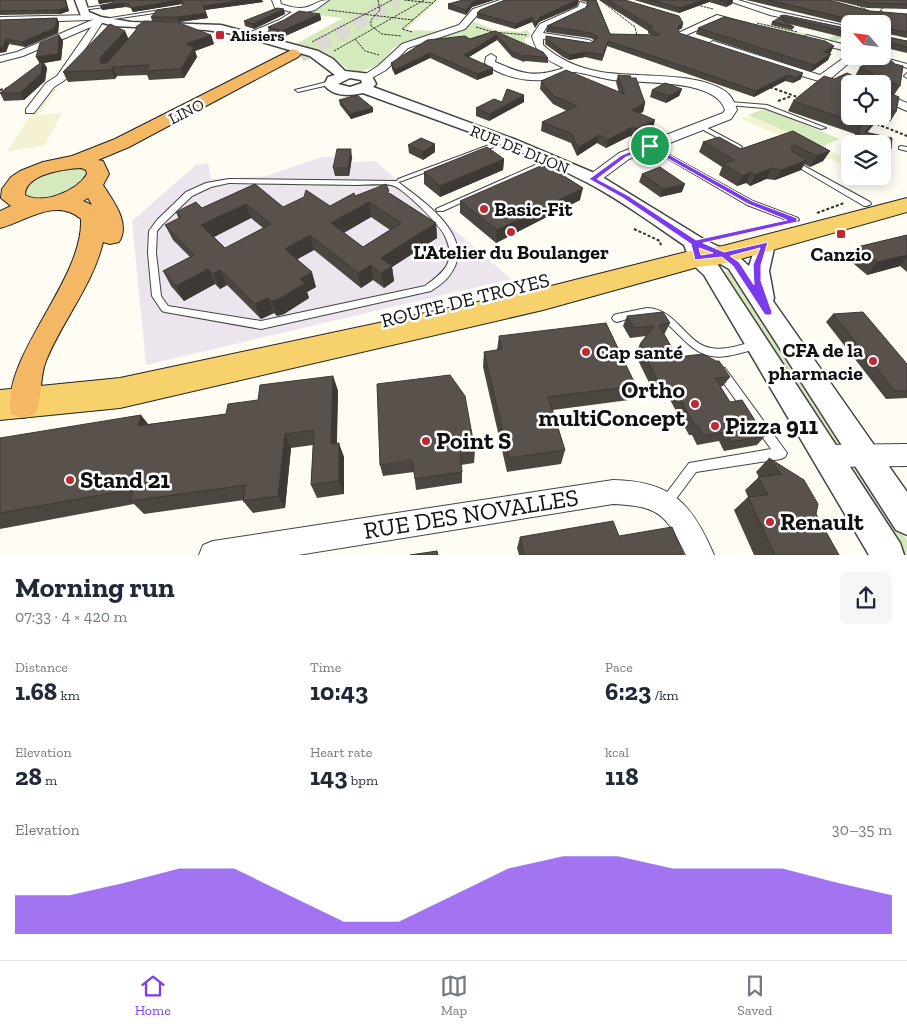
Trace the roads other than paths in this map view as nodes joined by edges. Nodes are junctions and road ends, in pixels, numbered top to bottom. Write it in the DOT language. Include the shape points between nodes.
graph roads {
  1 [pos="276,0"];
  2 [pos="325,0"];
  3 [pos="508,0"];
  4 [pos="730,0"];
  5 [pos="113,4"];
  6 [pos="583,4"];
  7 [pos="172,9"];
  8 [pos="300,11"];
  9 [pos="868,11"];
  10 [pos="88,12"];
  11 [pos="773,12"];
  12 [pos="863,15"];
  13 [pos="0,20"];
  14 [pos="763,20"];
  15 [pos="148,24"];
  16 [pos="753,24"];
  17 [pos="197,27"];
  18 [pos="841,28"];
  19 [pos="136,33"];
  20 [pos="253,34"];
  21 [pos="800,34"];
  22 [pos="537,36"];
  23 [pos="242,39"];
  24 [pos="590,43"];
  25 [pos="841,46"];
  26 [pos="297,53"];
  27 [pos="13,56"];
  28 [pos="491,57"];
  29 [pos="0,59"];
  30 [pos="891,61"];
  31 [pos="841,65"];
  32 [pos="907,66"];
  33 [pos="573,68"];
  34 [pos="2,70"];
  35 [pos="833,72"];
  36 [pos="842,75"];
  37 [pos="343,76"];
  38 [pos="331,83"];
  39 [pos="364,83"];
  40 [pos="298,90"];
  41 [pos="891,100"];
  42 [pos="730,104"];
  43 [pos="907,108"];
  44 [pos="30,111"];
  45 [pos="700,126"];
  46 [pos="823,128"];
  47 [pos="505,141"];
  48 [pos="650,146"];
  49 [pos="739,148"];
  50 [pos="789,159"];
  51 [pos="551,160"];
  52 [pos="76,162"];
  53 [pos="95,178"];
  54 [pos="593,179"];
  55 [pos="401,184"];
  56 [pos="907,194"];
  57 [pos="6,202"];
  58 [pos="43,204"];
  59 [pos="866,204"];
  60 [pos="907,205"];
  61 [pos="440,209"];
  62 [pos="0,220"];
  63 [pos="794,220"];
  64 [pos="765,244"];
  65 [pos="702,249"];
  66 [pos="768,312"];
  67 [pos="617,318"];
  68 [pos="757,345"];
  69 [pos="718,366"];
  70 [pos="11,404"];
  71 [pos="864,455"];
  72 [pos="907,455"];
  73 [pos="826,456"];
  74 [pos="666,503"];
  75 [pos="907,519"];
  76 [pos="213,555"];
  77 [pos="700,555"];
  78 [pos="888,555"];
  1 -- 8 [label="street" via="278,6"];
  2 -- 8 [label="street"];
  3 -- 39 [label="street" via="476,11 462,27 405,46"];
  4 -- 11 [label="street"];
  5 -- 10 [label="lane"];
  6 -- 22 [label="street" via="582,8 543,26"];
  7 -- 10 [label="lane"];
  8 -- 20 [label="street"];
  9 -- 12 [label="street"];
  10 -- 13 [label="street"];
  10 -- 15 [label="street"];
  10 -- 27 [label="street"];
  10 -- 44 [label="street" via="61,78 50,85"];
  11 -- 14 [label="street"];
  11 -- 18 [label="street"];
  15 -- 17 [label="street"];
  15 -- 19 [label="lane"];
  16 -- 35 [label="street" via="722,18 696,23 681,34 819,78"];
  17 -- 20 [label="street"];
  17 -- 23 [label="street"];
  20 -- 23 [label="street"];
  20 -- 26 [label="street"];
  21 -- 25 [label="street"];
  22 -- 24 [label="street" via="558,36"];
  22 -- 33 [label="street" via="538,46 549,57"];
  23 -- 26 [label="street"];
  26 -- 37 [label="street" via="324,57"];
  26 -- 52 [label="highway, LINO" via="127,140"];
  26 -- 53 [label="highway, LINO" via="125,150"];
  27 -- 29 [label="street"];
  27 -- 34 [label="street" via="13,65"];
  28 -- 33 [label="street" via="490,63 523,78 541,80"];
  30 -- 32 [label="lane"];
  31 -- 35 [label="street"];
  33 -- 42 [label="street" via="600,75 706,88"];
  35 -- 36 [label="street"];
  37 -- 38 [label="street"];
  37 -- 39 [label="street, RUE DE DIJON" via="356,74"];
  38 -- 39 [label="street, RUE DE DIJON" via="333,88 343,91"];
  38 -- 40 [label="lane"];
  39 -- 47 [label="street, RUE DE DIJON"];
  41 -- 43 [label="street"];
  42 -- 45 [label="street" via="731,110 726,116"];
  42 -- 46 [label="lane" via="765,106"];
  45 -- 48 [label="street"];
  45 -- 49 [label="lane"];
  47 -- 51 [label="street, RUE DE DIJON"];
  47 -- 55 [label="lane"];
  48 -- 54 [label="street" via="624,156"];
  48 -- 63 [label="lane" via="750,203"];
  50 -- 59 [label="lane"];
  51 -- 54 [label="street, RUE DE DIJON"];
  51 -- 61 [label="lane"];
  52 -- 53 [label="highway" via="91,164"];
  52 -- 57 [label="highway, LINO" via="56,164 29,175 16,186"];
  53 -- 58 [label="highway, LINO" via="78,194"];
  53 -- 70 [label="highway" via="109,213 108,243 46,368"];
  54 -- 65 [label="street, RUE DE DIJON" via="625,196"];
  55 -- 55 [label="lane" via="447,230 455,244 456,254 450,270 445,278 428,289 261,325 174,312 165,310 160,304 152,253 153,231 189,194 229,181"];
  56 -- 59 [label="main road"];
  57 -- 58 [label="highway, LINO"];
  58 -- 62 [label="highway, LINO"];
  58 -- 70 [label="highway" via="77,207 86,211 94,220 95,230 88,253 29,363"];
  59 -- 63 [label="main road"];
  60 -- 64 [label="main road"];
  63 -- 65 [label="main road"];
  64 -- 65 [label="main road"];
  64 -- 66 [label="street" via="757,265 757,281"];
  65 -- 66 [label="street" via="736,264"];
  65 -- 68 [label="street" via="711,270"];
  65 -- 70 [label="main road" via="543,299 120,393"];
  66 -- 71 [label="street"];
  67 -- 68 [label="lane" via="652,312 670,322 704,351 720,352"];
  68 -- 73 [label="street"];
  69 -- 74 [label="lane" via="781,453 693,468"];
  71 -- 72 [label="street"];
  71 -- 73 [label="street"];
  71 -- 75 [label="street"];
  73 -- 78 [label="street"];
  74 -- 76 [label="street, RUE DES NOVALLES" via="640,491 613,492"];
  74 -- 77 [label="street, RUE DES NOVALLES" via="682,520"];
}
